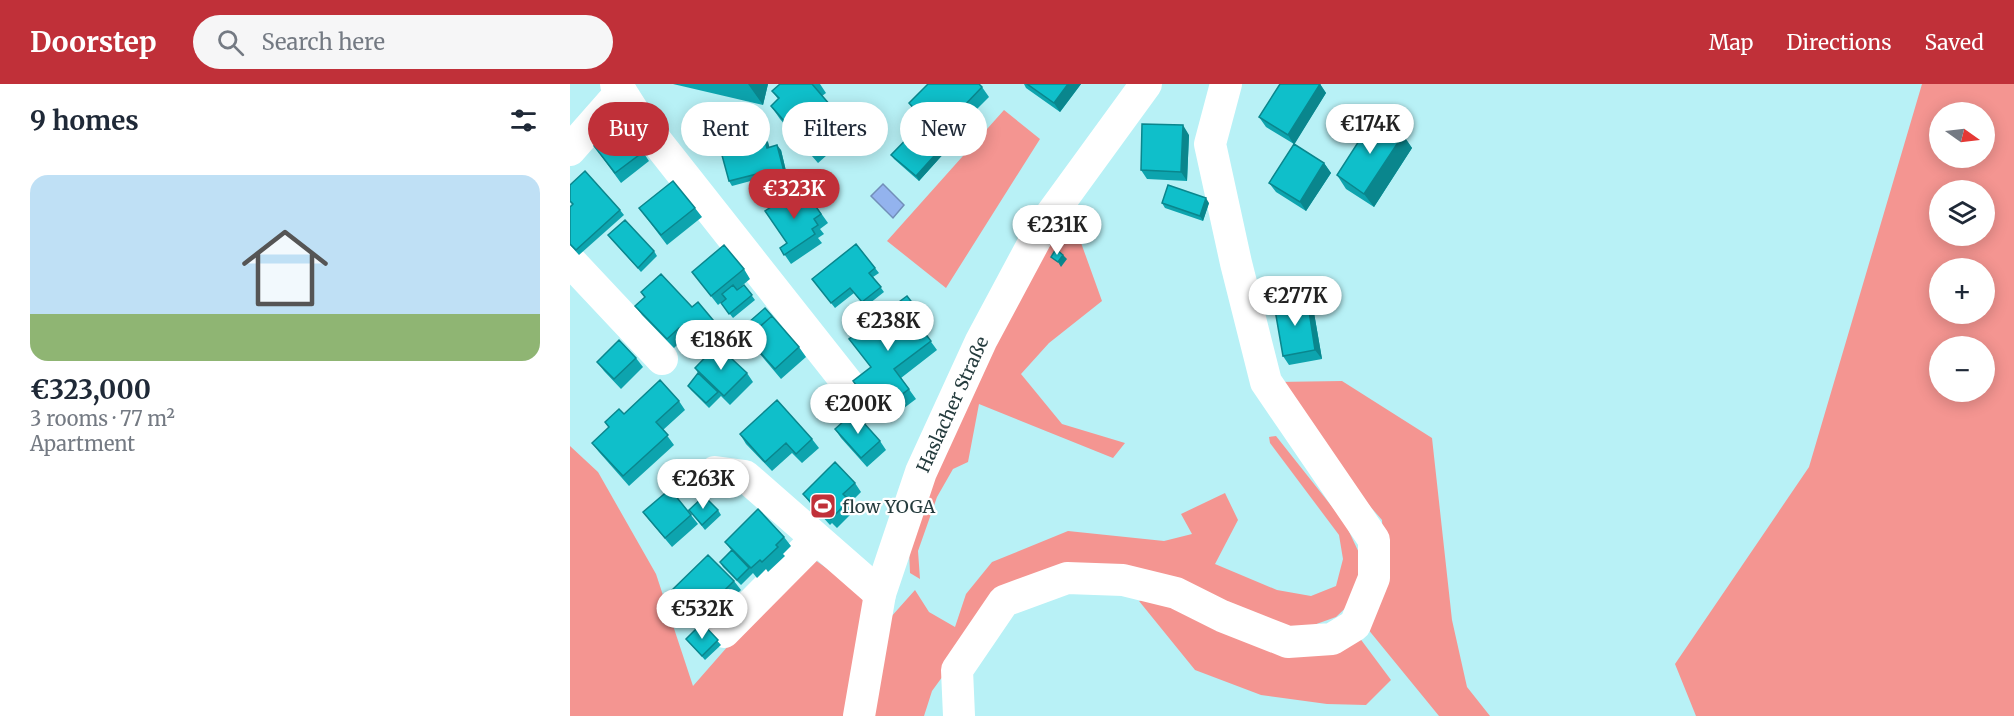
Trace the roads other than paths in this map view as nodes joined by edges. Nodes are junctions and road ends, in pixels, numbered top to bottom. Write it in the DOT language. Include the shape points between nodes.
graph roads {
  1 [pos="1146,84"];
  2 [pos="1226,84"];
  3 [pos="619,88"];
  4 [pos="570,150"];
  5 [pos="570,261"];
  6 [pos="662,358"];
  7 [pos="856,394"];
  8 [pos="715,472"];
  9 [pos="816,539"];
  10 [pos="880,594"];
  11 [pos="724,632"];
  12 [pos="859,716"];
  13 [pos="959,716"];
  1 -- 10 [label="street, Haslacher Straße" via="1042,227 981,341 921,472"];
  2 -- 13 [label="street" via="1210,144 1266,382 1374,540 1374,578 1355,625 1332,639 1288,642 1176,593 1123,580 1067,579 1004,601 957,670"];
  3 -- 4 [label="street"];
  3 -- 7 [label="street" via="635,114"];
  5 -- 6 [label="street"];
  8 -- 9 [label="street" via="745,476"];
  9 -- 10 [label="street"];
  9 -- 11 [label="street"];
  10 -- 12 [label="street, Haslacher Straße"];
}
